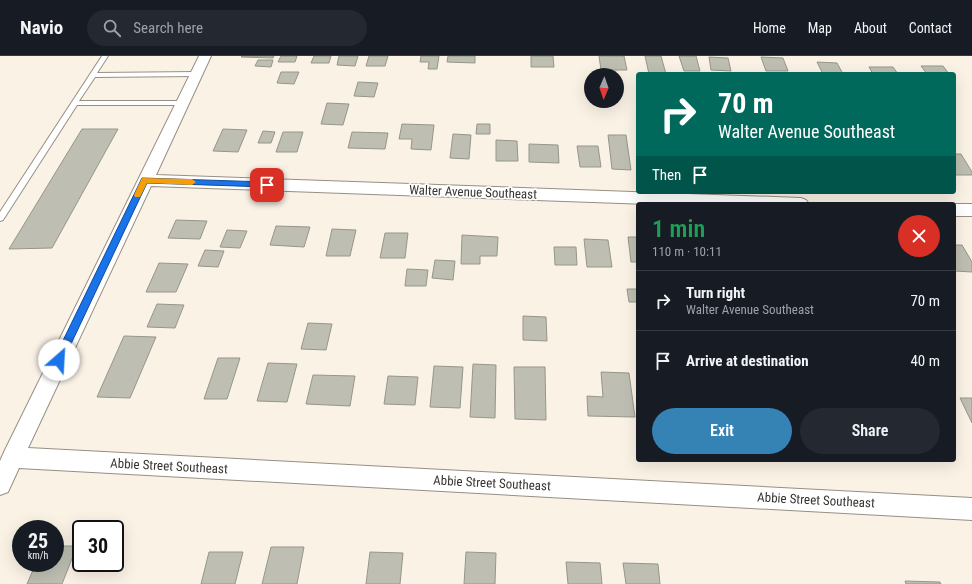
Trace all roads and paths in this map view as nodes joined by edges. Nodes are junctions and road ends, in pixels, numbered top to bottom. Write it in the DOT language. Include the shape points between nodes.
graph roads {
  1 [pos="105,56"];
  2 [pos="205,56"];
  3 [pos="196,74"];
  4 [pos="92,75"];
  5 [pos="75,103"];
  6 [pos="182,103"];
  7 [pos="145,180"];
  8 [pos="746,202"];
  9 [pos="956,210"];
  10 [pos="972,210"];
  11 [pos="0,218"];
  12 [pos="12,457"];
  13 [pos="0,484"];
  14 [pos="972,509"];
  1 -- 4 [label="lane"];
  2 -- 3 [label="street"];
  3 -- 4 [label="lane"];
  3 -- 6 [label="street"];
  4 -- 5 [label="lane"];
  5 -- 6 [label="lane"];
  5 -- 11 [label="lane"];
  6 -- 7 [label="street"];
  7 -- 8 [label="street, Walter Avenue Southeast"];
  7 -- 12 [label="street"];
  9 -- 10 [label="street"];
  12 -- 13 [label="street"];
  12 -- 14 [label="street, Abbie Street Southeast"];
}
